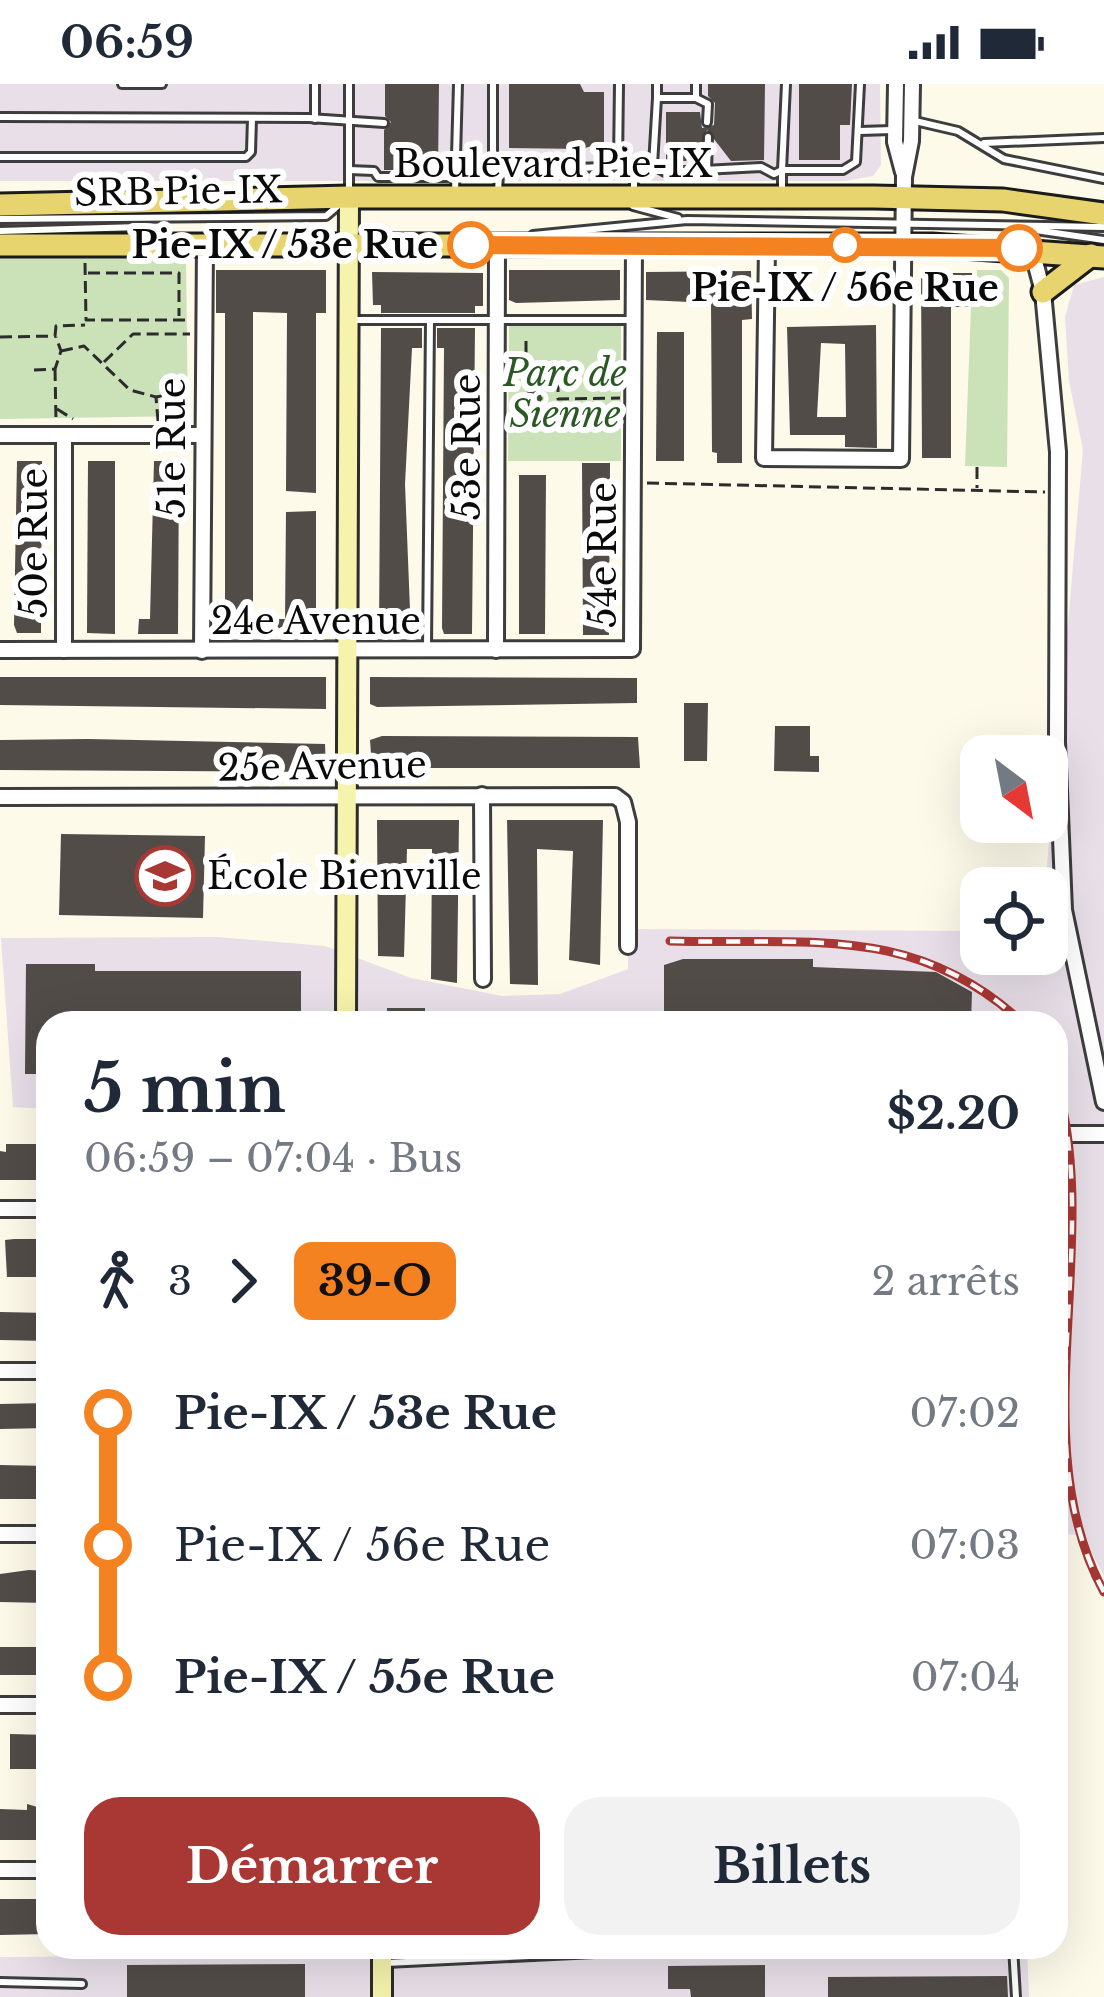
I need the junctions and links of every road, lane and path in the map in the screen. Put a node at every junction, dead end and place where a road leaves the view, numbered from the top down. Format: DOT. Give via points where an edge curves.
graph roads {
  1 [pos="122,84"];
  2 [pos="162,84"];
  3 [pos="315,84"];
  4 [pos="349,84"];
  5 [pos="458,84"];
  6 [pos="493,84"];
  7 [pos="619,84"];
  8 [pos="657,84"];
  9 [pos="696,84"];
  10 [pos="786,84"];
  11 [pos="860,84"];
  12 [pos="896,84"];
  13 [pos="912,84"];
  14 [pos="657,98"];
  15 [pos="696,98"];
  16 [pos="0,118"];
  17 [pos="252,118"];
  18 [pos="315,118"];
  19 [pos="912,121"];
  20 [pos="707,122"];
  21 [pos="349,123"];
  22 [pos="385,123"];
  23 [pos="896,130"];
  24 [pos="860,131"];
  25 [pos="708,137"];
  26 [pos="1104,138"];
  27 [pos="981,143"];
  28 [pos="0,157"];
  29 [pos="619,165"];
  30 [pos="634,165"];
  31 [pos="653,165"];
  32 [pos="349,170"];
  33 [pos="782,170"];
  34 [pos="499,171"];
  35 [pos="706,172"];
  36 [pos="1104,179"];
  37 [pos="456,187"];
  38 [pos="349,196"];
  39 [pos="498,197"];
  40 [pos="782,197"];
  41 [pos="599,198"];
  42 [pos="634,198"];
  43 [pos="904,198"];
  44 [pos="0,205"];
  45 [pos="1104,214"];
  46 [pos="0,219"];
  47 [pos="687,220"];
  48 [pos="968,221"];
  49 [pos="1104,227"];
  50 [pos="0,231"];
  51 [pos="348,244"];
  52 [pos="0,245"];
  53 [pos="198,245"];
  54 [pos="471,245"];
  55 [pos="497,245"];
  56 [pos="634,245"];
  57 [pos="766,245"];
  58 [pos="902,245"];
  59 [pos="1031,249"];
  60 [pos="1100,251"];
  61 [pos="85,255"];
  62 [pos="86,273"];
  63 [pos="1043,292"];
  64 [pos="86,320"];
  65 [pos="178,320"];
  66 [pos="349,320"];
  67 [pos="634,320"];
  68 [pos="430,321"];
  69 [pos="497,322"];
  70 [pos="203,327"];
  71 [pos="55,336"];
  72 [pos="526,336"];
  73 [pos="0,337"];
  74 [pos="61,352"];
  75 [pos="103,364"];
  76 [pos="55,369"];
  77 [pos="34,370"];
  78 [pos="497,373"];
  79 [pos="526,373"];
  80 [pos="202,388"];
  81 [pos="155,397"];
  82 [pos="634,398"];
  83 [pos="56,409"];
  84 [pos="0,435"];
  85 [pos="64,435"];
  86 [pos="159,435"];
  87 [pos="202,435"];
  88 [pos="977,466"];
  89 [pos="633,483"];
  90 [pos="977,490"];
  91 [pos="1058,492"];
  92 [pos="632,649"];
  93 [pos="0,650"];
  94 [pos="64,650"];
  95 [pos="348,650"];
  96 [pos="427,650"];
  97 [pos="496,650"];
  98 [pos="202,651"];
  99 [pos="482,795"];
  100 [pos="348,796"];
  101 [pos="0,797"];
  102 [pos="628,946"];
  103 [pos="483,979"];
  104 [pos="346,1011"];
  105 [pos="1104,1102"];
  106 [pos="1068,1134"];
  107 [pos="1104,1134"];
  108 [pos="0,1209"];
  109 [pos="36,1209"];
  110 [pos="0,1371"];
  111 [pos="36,1372"];
  112 [pos="0,1534"];
  113 [pos="36,1534"];
  114 [pos="0,1705"];
  115 [pos="36,1705"];
  116 [pos="0,1870"];
  117 [pos="36,1870"];
  118 [pos="382,1959"];
  119 [pos="1014,1959"];
  120 [pos="0,1982"];
  121 [pos="82,1984"];
  122 [pos="382,1997"];
  123 [pos="1016,1997"];
  1 -- 2 [label="lane"];
  3 -- 18 [label="lane"];
  4 -- 21 [label="lane"];
  5 -- 37 [label="lane"];
  6 -- 34 [label="lane"];
  7 -- 29 [label="lane"];
  8 -- 14 [label="lane"];
  9 -- 15 [label="lane"];
  10 -- 33 [label="lane"];
  11 -- 24 [label="lane"];
  12 -- 23 [label="street"];
  13 -- 19 [label="street"];
  14 -- 15 [label="lane"];
  14 -- 31 [label="lane"];
  15 -- 20 [label="lane" via="708,104"];
  16 -- 17 [label="lane"];
  17 -- 18 [label="lane"];
  17 -- 28 [label="lane" via="246,158"];
  18 -- 21 [label="lane"];
  19 -- 27 [label="lane"];
  19 -- 43 [label="street"];
  21 -- 22 [label="lane"];
  21 -- 32 [label="lane"];
  23 -- 24 [label="lane"];
  23 -- 43 [label="street"];
  24 -- 33 [label="lane" via="850,167"];
  25 -- 35 [label="lane"];
  26 -- 27 [label="lane"];
  27 -- 36 [label="lane" via="1004,159"];
  29 -- 30 [label="lane"];
  29 -- 34 [label="lane"];
  30 -- 31 [label="lane"];
  30 -- 42 [label="lane"];
  31 -- 35 [label="lane"];
  32 -- 37 [label="lane"];
  32 -- 38 [label="lane"];
  33 -- 35 [label="lane"];
  33 -- 40 [label="lane"];
  34 -- 39 [label="lane"];
  37 -- 38 [label="main road, Boulevard Pie-IX"];
  37 -- 39 [label="main road, Boulevard Pie-IX"];
  38 -- 44 [label="main road, Boulevard Pie-IX"];
  38 -- 46 [label="lane, SRB Pie-IX" via="326,216"];
  38 -- 51 [label="main road"];
  39 -- 41 [label="main road, Boulevard Pie-IX"];
  40 -- 42 [label="main road, Boulevard Pie-IX"];
  40 -- 43 [label="main road, Boulevard Pie-IX"];
  41 -- 42 [label="main road, Boulevard Pie-IX"];
  41 -- 47 [label="lane"];
  43 -- 45 [label="main road, Boulevard Pie-IX"];
  43 -- 47 [label="lane"];
  43 -- 48 [label="lane"];
  43 -- 58 [label="street"];
  47 -- 54 [label="lane"];
  48 -- 49 [label="lane"];
  48 -- 60 [label="lane"];
  50 -- 53 [label="lane, SRB Pie-IX" via="140,227"];
  51 -- 53 [label="main road"];
  51 -- 54 [label="main road"];
  51 -- 66 [label="main road"];
  52 -- 53 [label="main road"];
  53 -- 70 [label="street, 51e Rue"];
  54 -- 55 [label="main road"];
  55 -- 56 [label="main road"];
  55 -- 69 [label="street, 53e Rue"];
  56 -- 57 [label="main road"];
  56 -- 67 [label="street, 54e Rue"];
  57 -- 58 [label="main road"];
  57 -- 58 [label="street" via="764,458 901,459"];
  58 -- 59 [label="main road"];
  59 -- 60 [label="main road"];
  59 -- 63 [label="street"];
  60 -- 63 [label="main road"];
  61 -- 62 [label="path"];
  62 -- 64 [label="path"];
  62 -- 65 [label="path" via="179,273"];
  63 -- 91 [label="street"];
  64 -- 65 [label="path"];
  64 -- 71 [label="path" via="56,326"];
  65 -- 70 [label="path"];
  66 -- 68 [label="lane"];
  66 -- 95 [label="main road"];
  67 -- 69 [label="lane"];
  67 -- 82 [label="street, 54e Rue"];
  68 -- 69 [label="lane"];
  68 -- 96 [label="lane"];
  69 -- 78 [label="street, 53e Rue"];
  70 -- 75 [label="path" via="140,332"];
  70 -- 80 [label="street, 51e Rue"];
  71 -- 73 [label="path"];
  71 -- 74 [label="path"];
  72 -- 79 [label="path"];
  74 -- 75 [label="path" via="85,346"];
  74 -- 76 [label="path"];
  75 -- 81 [label="path" via="138,396"];
  76 -- 77 [label="path"];
  76 -- 83 [label="path"];
  78 -- 79 [label="path"];
  78 -- 97 [label="street, 53e Rue"];
  79 -- 82 [label="path" via="558,373 558,399"];
  80 -- 81 [label="path"];
  80 -- 87 [label="street, 51e Rue"];
  81 -- 86 [label="path"];
  82 -- 89 [label="street, 54e Rue"];
  83 -- 85 [label="path"];
  83 -- 85 [label="path" via="71,414"];
  84 -- 85 [label="street"];
  85 -- 86 [label="street"];
  85 -- 94 [label="street, 50e Rue"];
  86 -- 87 [label="street"];
  87 -- 98 [label="street, 51e Rue"];
  88 -- 90 [label="path"];
  89 -- 90 [label="path"];
  89 -- 92 [label="street, 54e Rue"];
  90 -- 91 [label="path"];
  91 -- 105 [label="street" via="1064,910"];
  92 -- 97 [label="street, 24e Avenue"];
  93 -- 94 [label="street, 24e Avenue"];
  94 -- 98 [label="street, 24e Avenue"];
  95 -- 96 [label="street, 24e Avenue"];
  95 -- 98 [label="street, 24e Avenue"];
  95 -- 100 [label="main road"];
  96 -- 97 [label="street, 24e Avenue"];
  99 -- 100 [label="street, 25e Avenue"];
  99 -- 102 [label="street, 25e Avenue" via="622,802"];
  99 -- 103 [label="street"];
  100 -- 101 [label="street, 25e Avenue"];
  100 -- 104 [label="main road"];
  106 -- 107 [label="street"];
  108 -- 109 [label="street"];
  110 -- 111 [label="street"];
  112 -- 113 [label="street"];
  114 -- 115 [label="street"];
  116 -- 117 [label="street"];
  118 -- 122 [label="main road"];
  119 -- 123 [label="lane"];
  120 -- 121 [label="lane"];
}
